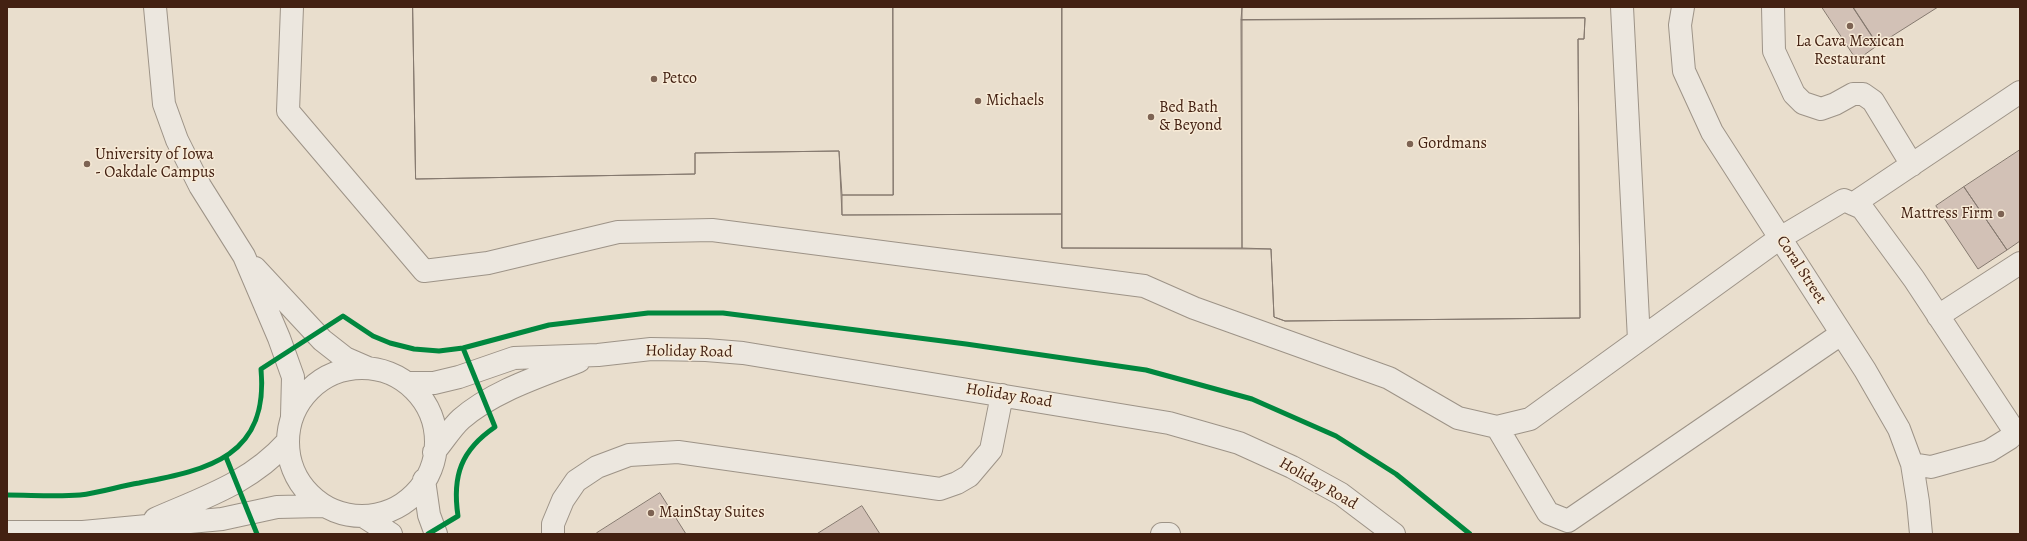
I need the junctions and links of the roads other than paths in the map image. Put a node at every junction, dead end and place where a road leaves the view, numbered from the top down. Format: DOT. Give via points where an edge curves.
graph roads {
  1 [pos="155,7"];
  2 [pos="292,7"];
  3 [pos="1622,7"];
  4 [pos="1683,7"];
  5 [pos="1773,7"];
  6 [pos="2020,92"];
  7 [pos="1912,165"];
  8 [pos="1853,204"];
  9 [pos="1780,238"];
  10 [pos="244,256"];
  11 [pos="2020,263"];
  12 [pos="1938,316"];
  13 [pos="1841,334"];
  14 [pos="1640,340"];
  15 [pos="598,355"];
  16 [pos="369,368"];
  17 [pos="407,383"];
  18 [pos="1002,395"];
  19 [pos="292,416"];
  20 [pos="1497,427"];
  21 [pos="287,442"];
  22 [pos="434,452"];
  23 [pos="1912,464"];
  24 [pos="424,480"];
  25 [pos="322,506"];
  26 [pos="363,516"];
  27 [pos="137,527"];
  28 [pos="7,532"];
  29 [pos="391,534"];
  30 [pos="436,534"];
  31 [pos="553,534"];
  32 [pos="1162,534"];
  33 [pos="1169,534"];
  34 [pos="1394,534"];
  35 [pos="1921,534"];
  1 -- 10 [label="street" via="164,104 171,126 200,186"];
  2 -- 20 [label="street" via="288,111 424,271 488,263 618,232 712,230 1144,286 1194,308 1389,378 1458,418"];
  3 -- 14 [label="street"];
  4 -- 9 [label="street, Coral Street" via="1680,25 1684,71 1712,132"];
  5 -- 7 [label="street" via="1774,51 1794,94 1803,103 1822,109 1853,94 1863,94 1873,101"];
  6 -- 7 [label="street"];
  7 -- 8 [label="street"];
  8 -- 9 [label="street" via="1844,200 1833,205"];
  8 -- 12 [label="street" via="1862,208"];
  9 -- 13 [label="street, Coral Street"];
  9 -- 14 [label="street"];
  10 -- 16 [label="street" via="322,340 345,358"];
  10 -- 19 [label="street" via="293,377"];
  11 -- 12 [label="street"];
  12 -- 23 [label="street" via="2013,429 2010,438 1989,451 1931,467"];
  13 -- 20 [label="street" via="1568,521 1548,513"];
  13 -- 23 [label="street, Coral Street" via="1899,429"];
  14 -- 20 [label="street" via="1530,419"];
  15 -- 17 [label="street, Holiday Road" via="514,358 473,373 434,383"];
  15 -- 18 [label="street, Holiday Road" via="651,349 742,353"];
  15 -- 22 [label="street, Holiday Road" via="500,394 461,419"];
  16 -- 17 [label="street, Holiday Road" via="384,371"];
  16 -- 19 [label="street, Holiday Road" via="343,370 318,382 300,401"];
  17 -- 22 [label="street, Holiday Road" via="420,396 433,419 437,439"];
  18 -- 31 [label="street" via="991,450 969,476 940,489 678,452 629,455 597,467 576,481 563,500 553,524"];
  18 -- 34 [label="street, Holiday Road" via="1169,423 1239,443 1292,467 1341,494"];
  19 -- 21 [label="street, Holiday Road"];
  21 -- 25 [label="street, Holiday Road" via="293,470 306,492"];
  21 -- 27 [label="street, Holiday Road" via="272,459 237,483"];
  22 -- 24 [label="street, Holiday Road" via="433,464"];
  23 -- 35 [label="street, Coral Street"];
  24 -- 26 [label="street, Holiday Road" via="415,494 394,510"];
  24 -- 30 [label="street" via="429,515"];
  25 -- 26 [label="street, Holiday Road" via="346,515"];
  25 -- 27 [label="street, Holiday Road" via="277,507 222,519"];
  26 -- 29 [label="street"];
  27 -- 28 [label="street, Holiday Road" via="83,532"];
  32 -- 33 [label="street"];
}
